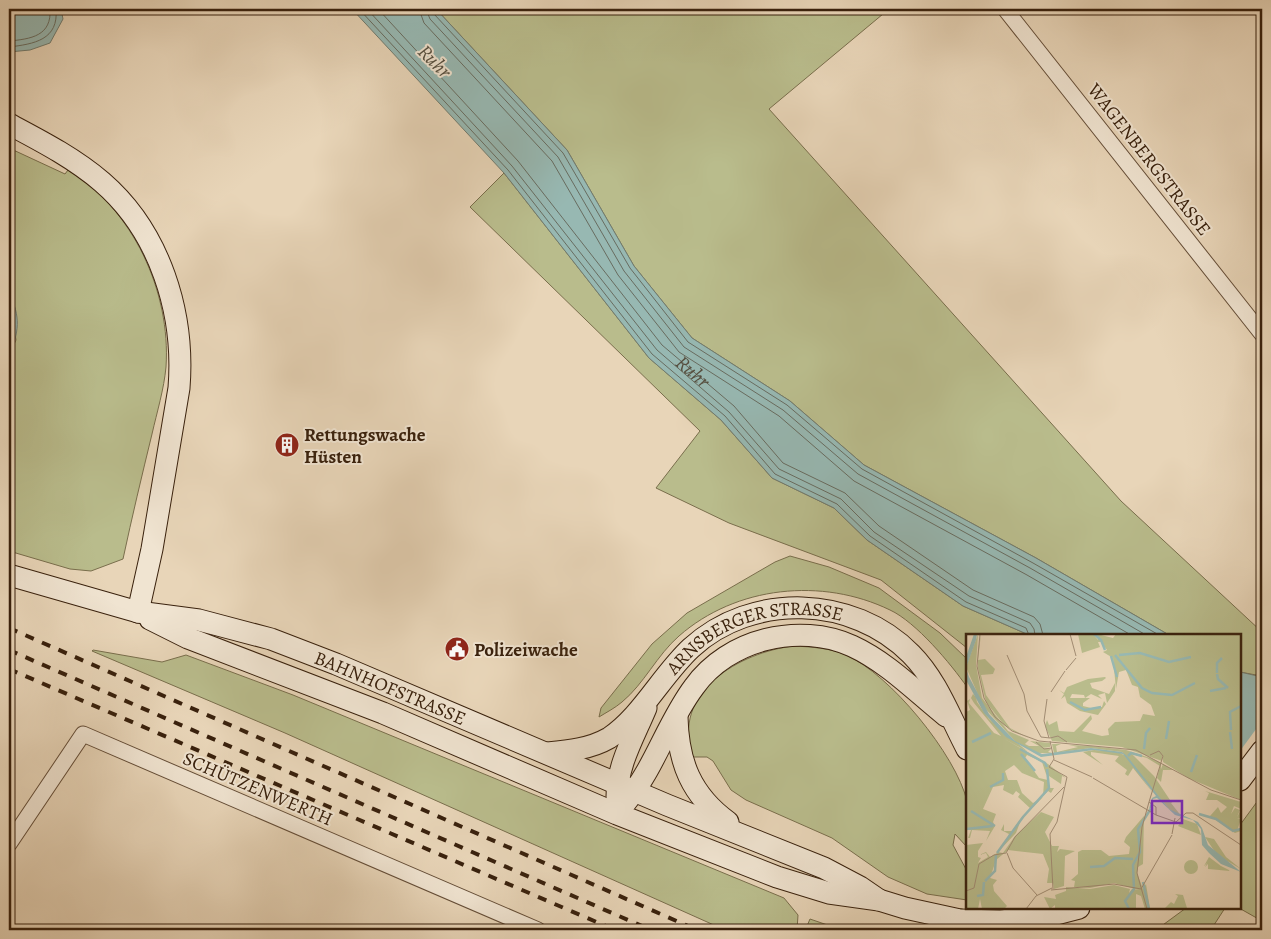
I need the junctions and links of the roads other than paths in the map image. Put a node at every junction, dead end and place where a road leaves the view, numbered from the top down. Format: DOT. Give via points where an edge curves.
graph roads {
  1 [pos="1005,9"];
  2 [pos="9,124"];
  3 [pos="1262,334"];
  4 [pos="9,575"];
  5 [pos="138,612"];
  6 [pos="655,690"];
  7 [pos="677,715"];
  8 [pos="952,721"];
  9 [pos="966,747"];
  10 [pos="1262,751"];
  11 [pos="544,753"];
  12 [pos="1241,779"];
  13 [pos="626,788"];
  14 [pos="616,814"];
  15 [pos="744,834"];
  16 [pos="9,844"];
  17 [pos="880,900"];
  18 [pos="1009,909"];
  19 [pos="1075,909"];
  20 [pos="538,930"];
  21 [pos="1010,930"];
  1 -- 3 [label="street, WAGENBERGSTRASSE"];
  2 -- 5 [label="street" via="60,151 102,182 132,213 157,256 177,316 179,388"];
  4 -- 5 [label="street, BAHNHOFSTRASSE"];
  5 -- 11 [label="street, BAHNHOFSTRASSE" via="199,620 271,639"];
  5 -- 14 [label="street, BAHNHOFSTRASSE" via="188,638 384,713"];
  6 -- 8 [label="street, ARNSBERGER STRASSE" via="691,648 726,625 762,612 812,607 857,619 897,642 926,672"];
  6 -- 11 [label="street, ARNSBERGER STRASSE" via="609,738 579,749"];
  6 -- 13 [label="street" via="622,764"];
  7 -- 8 [label="street, ARNSBERGER STRASSE" via="694,686 730,654 759,641 792,635 825,638 864,652"];
  7 -- 13 [label="street, ARNSBERGER STRASSE" via="648,771"];
  7 -- 15 [label="street, ARNSBERGER STRASSE" via="679,750 689,781 714,812"];
  8 -- 9 [label="street, ARNSBERGER STRASSE"];
  10 -- 12 [label="street"];
  11 -- 13 [label="street, BAHNHOFSTRASSE"];
  13 -- 14 [label="street"];
  13 -- 15 [label="street, ARNSBERGER STRASSE"];
  14 -- 17 [label="street, ARNSBERGER STRASSE" via="811,889"];
  15 -- 17 [label="street, ARNSBERGER STRASSE" via="845,878"];
  16 -- 20 [label="street, SCHÜTZENWERTH" via="83,734"];
  17 -- 19 [label="street, ARNSBERGER STRASSE, bridge" via="960,920 1001,921"];
  18 -- 21 [label="street"];
}
